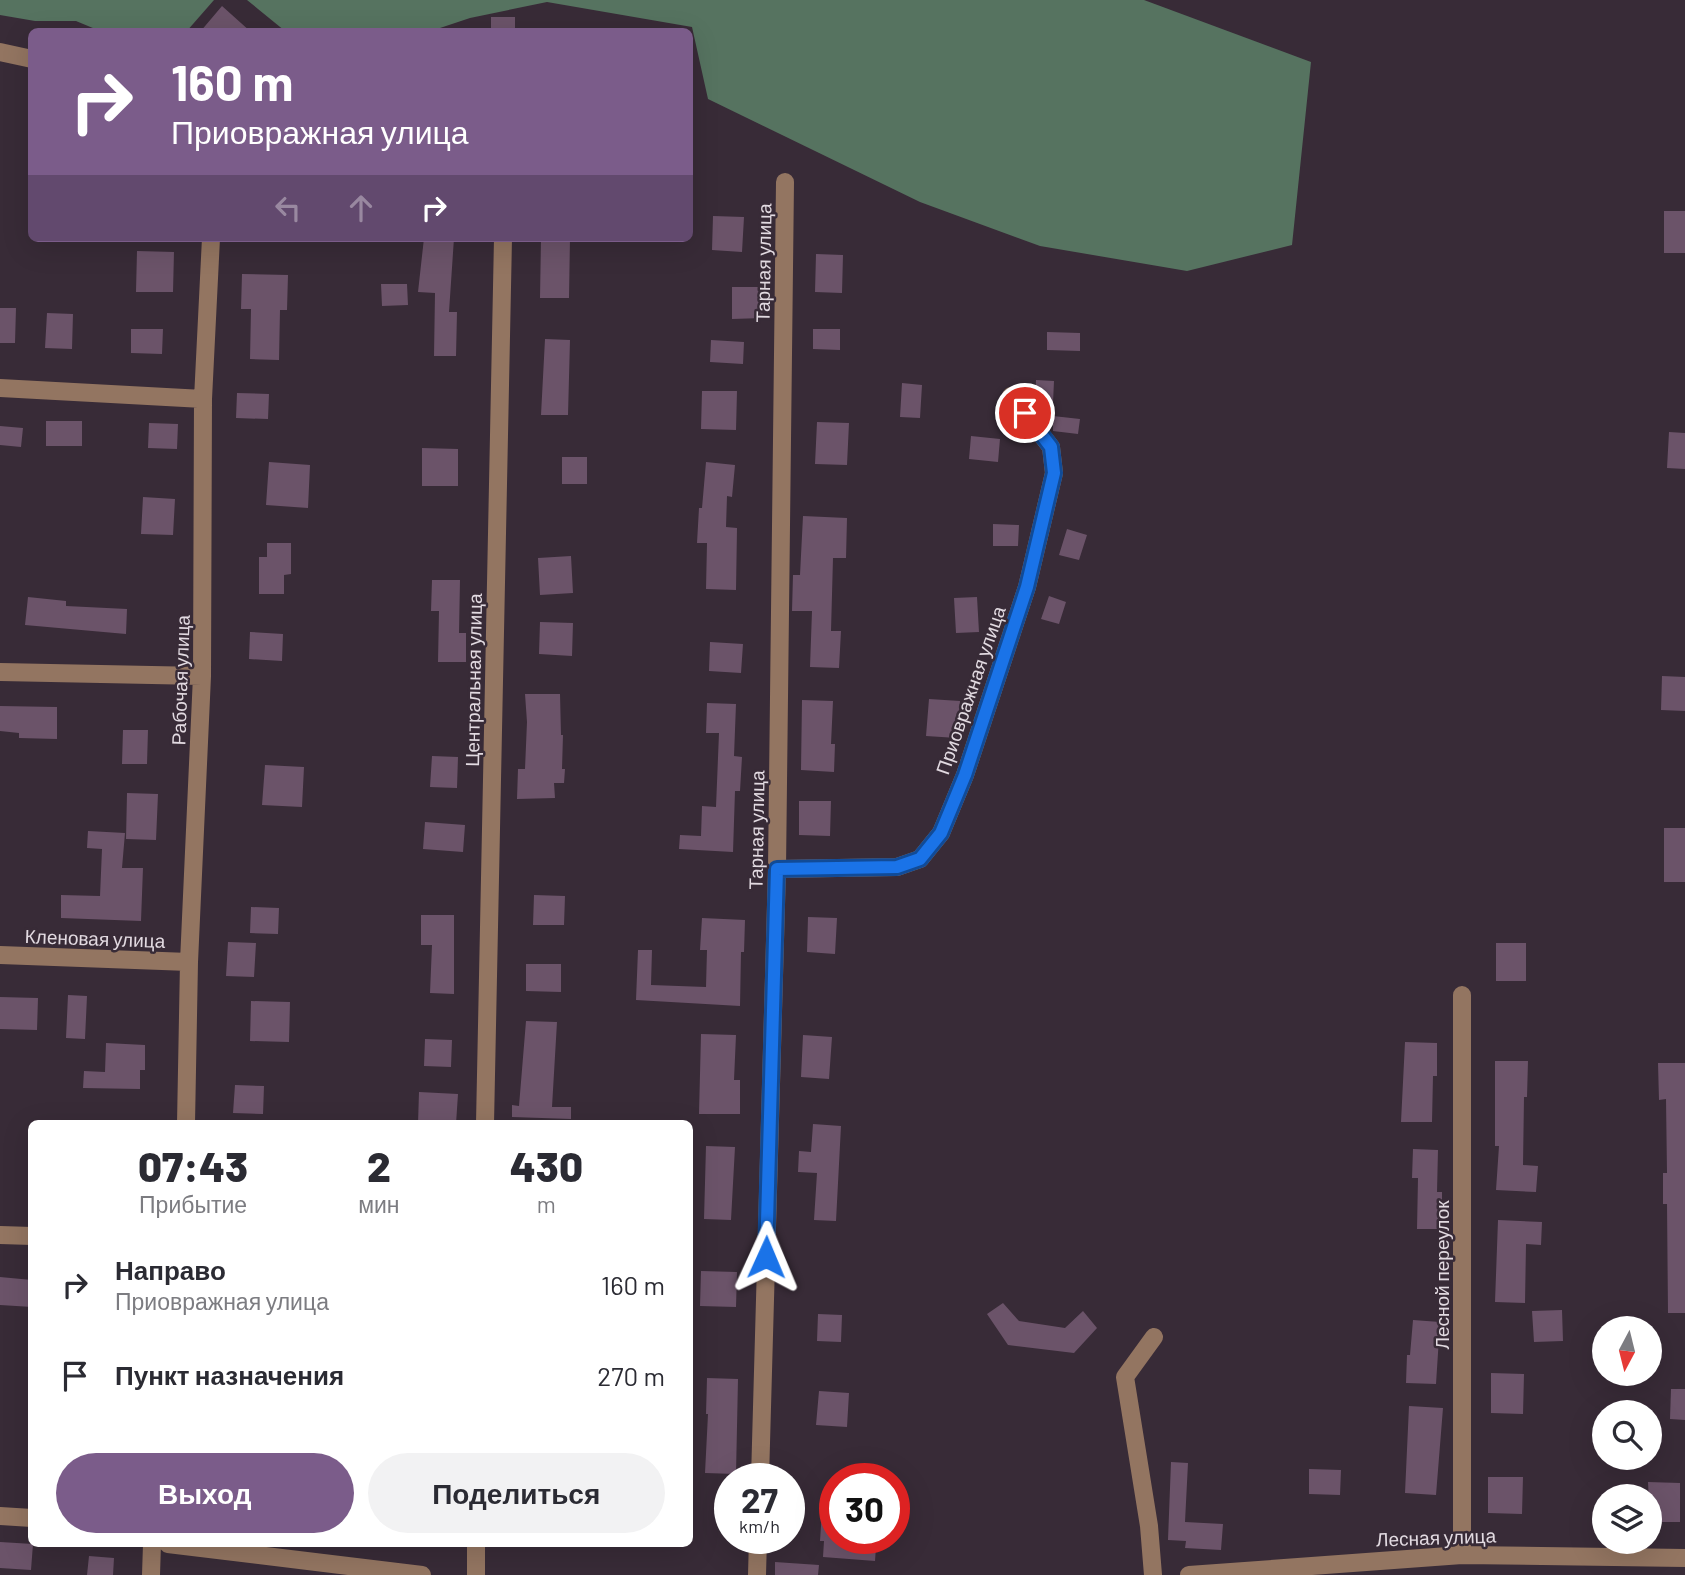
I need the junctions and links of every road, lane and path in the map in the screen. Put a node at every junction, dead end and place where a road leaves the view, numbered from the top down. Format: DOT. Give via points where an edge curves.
graph roads {
  1 [pos="0,52"];
  2 [pos="28,58"];
  3 [pos="785,182"];
  4 [pos="211,242"];
  5 [pos="503,242"];
  6 [pos="0,388"];
  7 [pos="1011,396"];
  8 [pos="203,399"];
  9 [pos="0,673"];
  10 [pos="202,676"];
  11 [pos="777,869"];
  12 [pos="0,955"];
  13 [pos="188,962"];
  14 [pos="1462,995"];
  15 [pos="186,1120"];
  16 [pos="485,1120"];
  17 [pos="0,1235"];
  18 [pos="28,1236"];
  19 [pos="1154,1337"];
  20 [pos="760,1463"];
  21 [pos="0,1516"];
  22 [pos="28,1518"];
  23 [pos="152,1547"];
  24 [pos="191,1547"];
  25 [pos="476,1547"];
  26 [pos="758,1554"];
  27 [pos="1462,1555"];
  28 [pos="1685,1558"];
  29 [pos="151,1575"];
  30 [pos="422,1575"];
  31 [pos="476,1575"];
  32 [pos="757,1575"];
  33 [pos="1153,1575"];
  34 [pos="1189,1575"];
  1 -- 2 [label="street"];
  3 -- 11 [label="street, Тарная улица"];
  4 -- 8 [label="street, Рабочая улица"];
  5 -- 16 [label="street, Центральная улица"];
  6 -- 8 [label="street"];
  7 -- 11 [label="street, Приовражная улица" via="1051,447 1054,473 1027,587 965,775 941,833 920,859 897,867"];
  8 -- 10 [label="street, Рабочая улица"];
  9 -- 10 [label="street"];
  10 -- 13 [label="street, Рабочая улица"];
  11 -- 20 [label="street, Тарная улица"];
  12 -- 13 [label="street, Кленовая улица"];
  13 -- 15 [label="street, Рабочая улица"];
  14 -- 27 [label="street, Лесной переулок"];
  17 -- 18 [label="street"];
  19 -- 33 [label="street" via="1125,1377"];
  21 -- 22 [label="street"];
  23 -- 29 [label="street"];
  24 -- 30 [label="street"];
  25 -- 31 [label="street"];
  26 -- 32 [label="street"];
  27 -- 28 [label="street, Лесная улица"];
  27 -- 34 [label="street, Лесная улица"];
}
